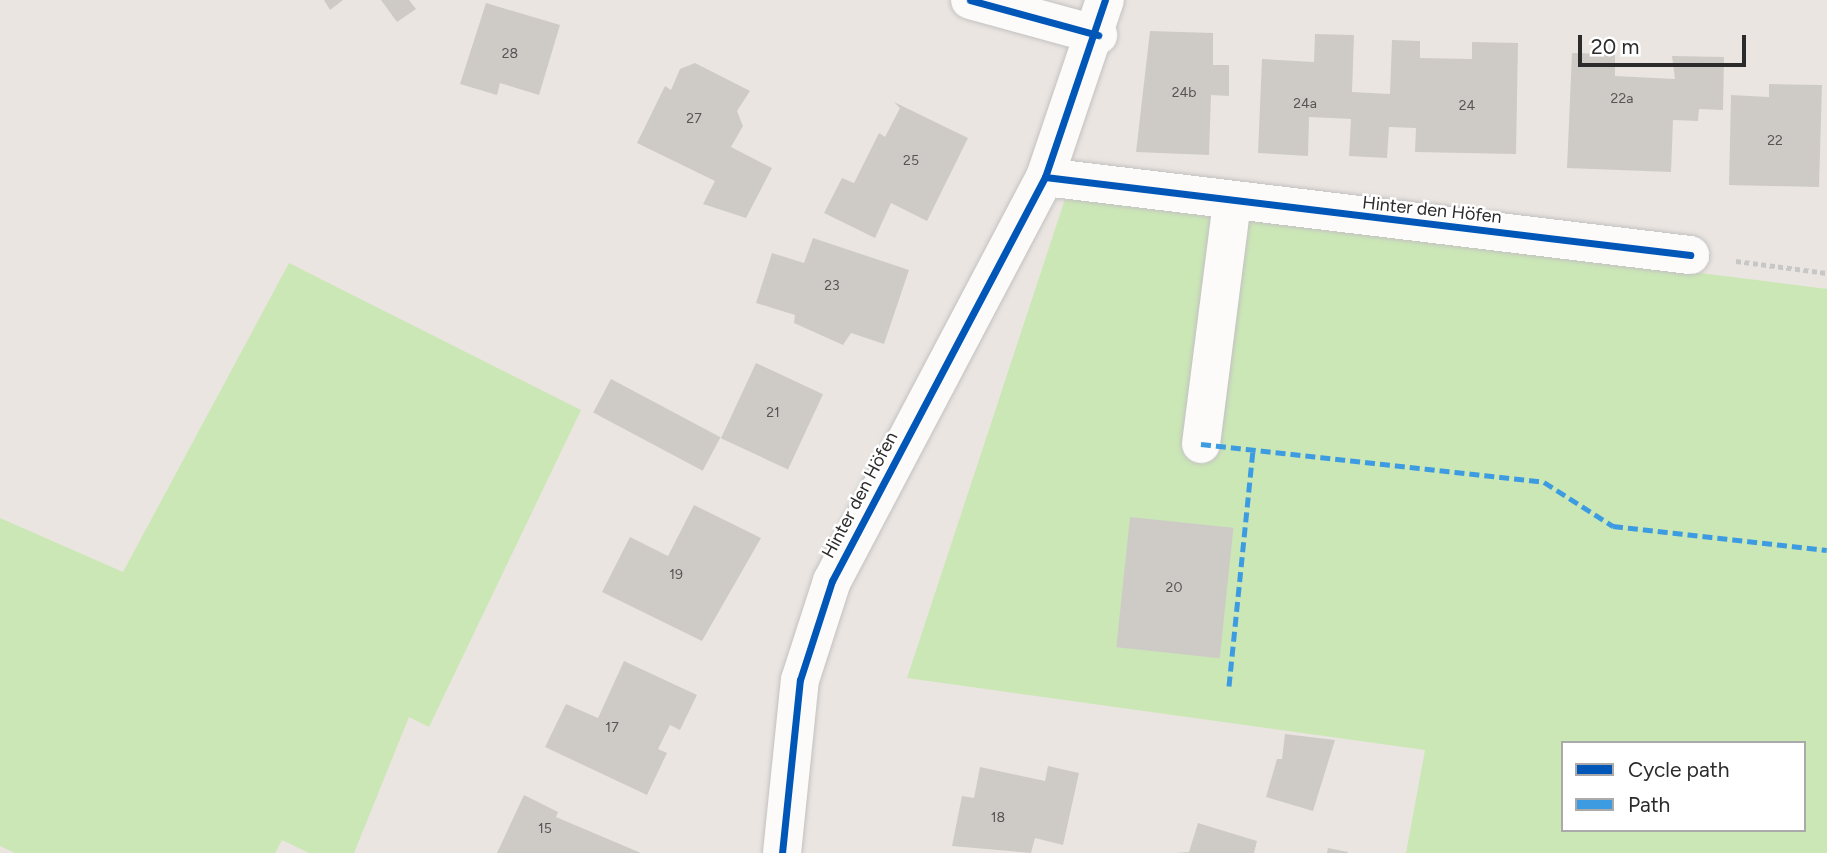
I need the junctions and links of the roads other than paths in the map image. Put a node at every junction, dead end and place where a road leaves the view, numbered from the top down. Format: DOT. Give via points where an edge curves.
graph roads {
  1 [pos="970,0"];
  2 [pos="1102,18"];
  3 [pos="1045,177"];
  4 [pos="1232,203"];
  5 [pos="1690,255"];
  6 [pos="1201,444"];
  7 [pos="782,853"];
  1 -- 2 [label="street, Hinter den Höfen"];
  2 -- 3 [label="street, Hinter den Höfen"];
  3 -- 4 [label="street, Hinter den Höfen"];
  3 -- 7 [label="street, Hinter den Höfen" via="832,581 800,680"];
  4 -- 5 [label="street, Hinter den Höfen"];
  4 -- 6 [label="street"];
}
